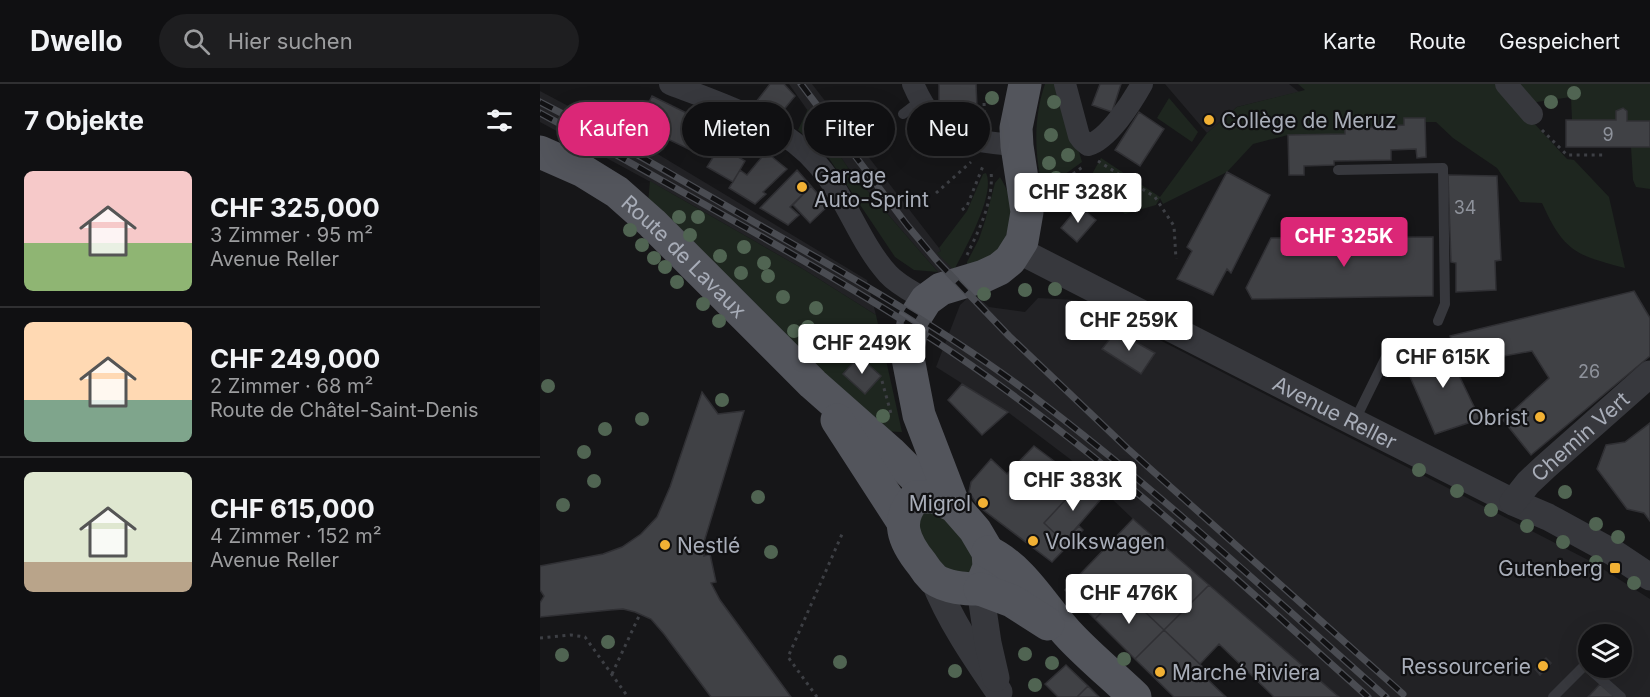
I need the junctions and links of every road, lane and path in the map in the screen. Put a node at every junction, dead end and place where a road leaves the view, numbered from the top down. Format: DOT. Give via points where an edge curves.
graph roads {
  1 [pos="670,84"];
  2 [pos="1025,84"];
  3 [pos="1065,84"];
  4 [pos="1142,84"];
  5 [pos="1506,84"];
  6 [pos="912,100"];
  7 [pos="1532,114"];
  8 [pos="1017,146"];
  9 [pos="540,152"];
  10 [pos="1605,154"];
  11 [pos="971,162"];
  12 [pos="983,166"];
  13 [pos="1338,170"];
  14 [pos="991,171"];
  15 [pos="936,193"];
  16 [pos="1046,194"];
  17 [pos="962,210"];
  18 [pos="1018,250"];
  19 [pos="967,256"];
  20 [pos="1176,259"];
  21 [pos="926,300"];
  22 [pos="1438,321"];
  23 [pos="1392,345"];
  24 [pos="1650,374"];
  25 [pos="813,384"];
  26 [pos="919,415"];
  27 [pos="1354,422"];
  28 [pos="926,501"];
  29 [pos="1513,502"];
  30 [pos="843,532"];
  31 [pos="988,552"];
  32 [pos="1650,577"];
  33 [pos="933,578"];
  34 [pos="980,589"];
  35 [pos="640,614"];
  36 [pos="1070,636"];
  37 [pos="540,638"];
  38 [pos="612,674"];
  39 [pos="1000,695"];
  40 [pos="628,697"];
  41 [pos="817,697"];
  42 [pos="1135,697"];
  43 [pos="1554,697"];
  44 [pos="1621,697"];
  1 -- 21 [label="street" via="776,130 807,152 829,179 883,268 899,284"];
  2 -- 8 [label="main road" via="1018,110"];
  3 -- 4 [label="street" via="1079,136 1088,145 1103,138"];
  5 -- 7 [label="street"];
  6 -- 8 [label="street" via="959,137"];
  7 -- 10 [label="path" via="1533,121 1567,155"];
  8 -- 18 [label="main road" via="1027,212"];
  9 -- 25 [label="main road, Route de Lavaux" via="617,192"];
  11 -- 15 [label="path"];
  12 -- 17 [label="path"];
  13 -- 22 [label="lane" via="1443,168 1445,304"];
  14 -- 19 [label="path" via="986,208"];
  16 -- 20 [label="path" via="1091,158 1155,197 1174,226"];
  18 -- 21 [label="main road" via="999,269 941,289"];
  18 -- 27 [label="street, Avenue Reller"];
  21 -- 26 [label="main road" via="914,319 907,353"];
  23 -- 27 [label="lane"];
  24 -- 29 [label="street, Chemin Vert" via="1545,467"];
  25 -- 28 [label="main road"];
  25 -- 28 [label="main road" via="890,452"];
  26 -- 28 [label="main road"];
  26 -- 28 [label="main road"];
  27 -- 29 [label="street, Avenue Reller"];
  28 -- 31 [label="main road" via="975,530"];
  28 -- 33 [label="main road" via="909,544"];
  29 -- 32 [label="street, Avenue Reller" via="1599,544"];
  30 -- 41 [label="path" via="788,657"];
  31 -- 34 [label="main road" via="988,567"];
  31 -- 36 [label="main road" via="1000,558 1040,597"];
  33 -- 34 [label="main road" via="958,588"];
  33 -- 39 [label="street" via="968,647"];
  34 -- 36 [label="main road" via="1011,601"];
  34 -- 39 [label="street"];
  35 -- 38 [label="path"];
  36 -- 42 [label="main road"];
  37 -- 38 [label="path" via="585,637"];
  38 -- 40 [label="path"];
  43 -- 44 [label="lane" via="1585,665"];
}
